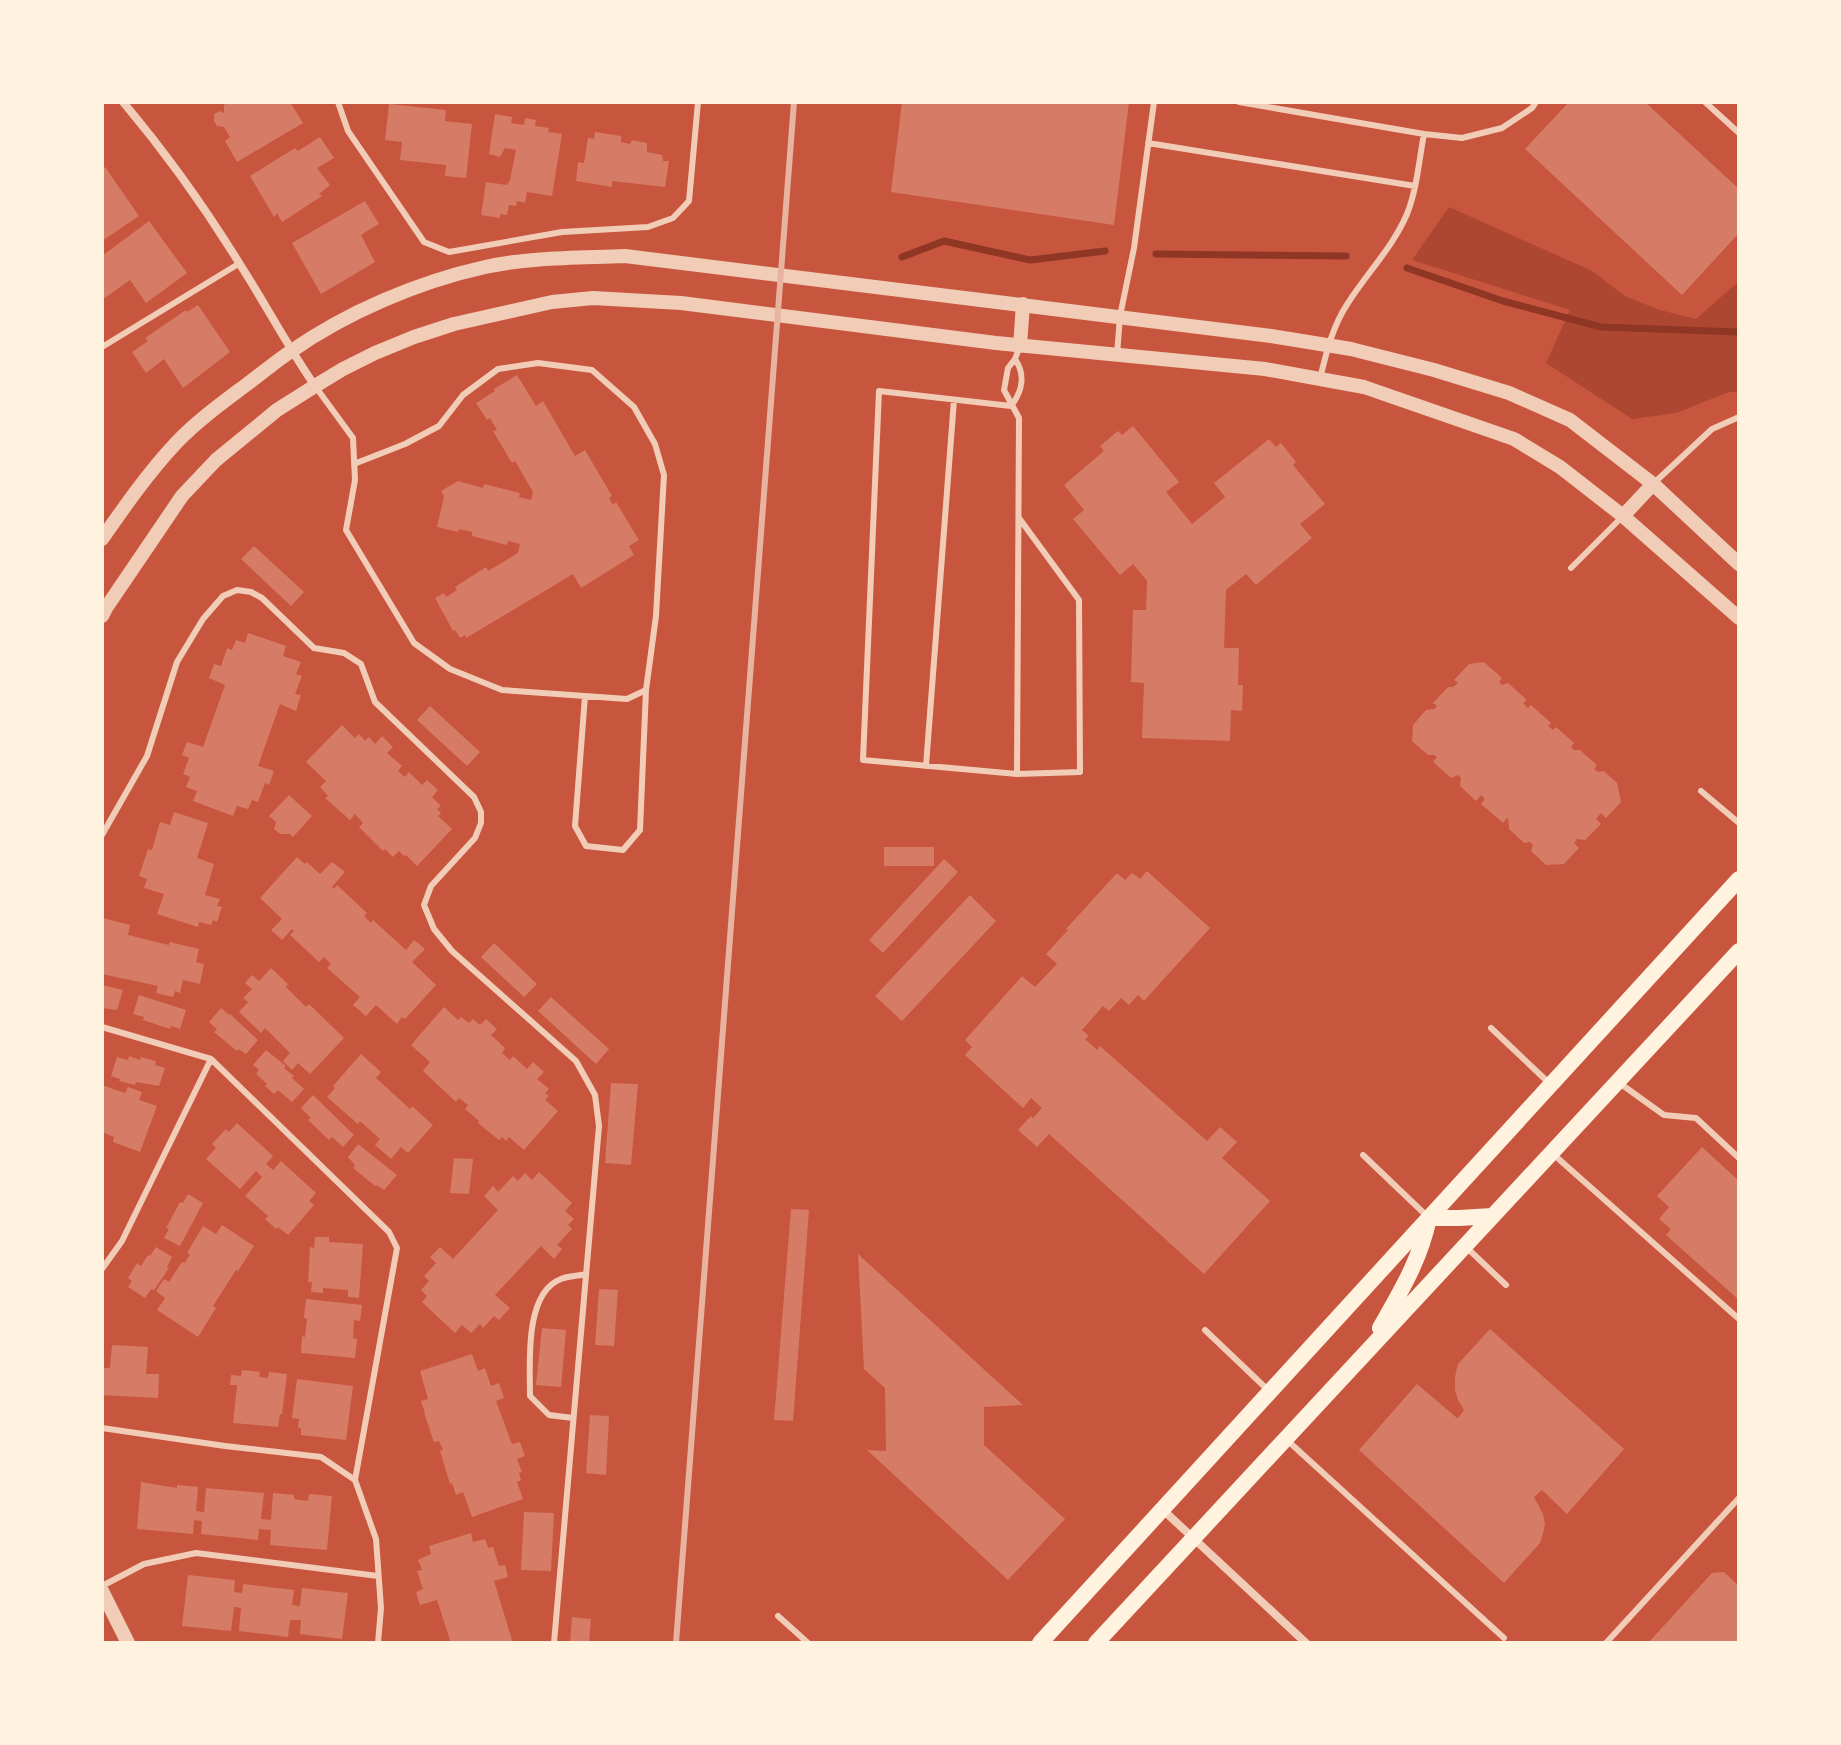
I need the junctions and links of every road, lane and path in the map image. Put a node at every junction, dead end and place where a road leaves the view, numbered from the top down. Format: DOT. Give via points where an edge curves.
graph roads {
  1 [pos="123,102"];
  2 [pos="338,102"];
  3 [pos="698,102"];
  4 [pos="1154,102"];
  5 [pos="1239,102"];
  6 [pos="1536,102"];
  7 [pos="1705,102"];
  8 [pos="1739,133"];
  9 [pos="1424,134"];
  10 [pos="1148,143"];
  11 [pos="1415,186"];
  12 [pos="240,263"];
  13 [pos="1023,304"];
  14 [pos="1120,316"];
  15 [pos="1328,345"];
  16 [pos="102,347"];
  17 [pos="291,351"];
  18 [pos="1018,352"];
  19 [pos="1117,355"];
  20 [pos="1320,379"];
  21 [pos="315,386"];
  22 [pos="954,400"];
  23 [pos="1011,406"];
  24 [pos="1739,417"];
  25 [pos="354,464"];
  26 [pos="1653,484"];
  27 [pos="1623,516"];
  28 [pos="1019,518"];
  29 [pos="102,539"];
  30 [pos="1739,564"];
  31 [pos="1571,568"];
  32 [pos="102,616"];
  33 [pos="1739,618"];
  34 [pos="646,690"];
  35 [pos="585,696"];
  36 [pos="926,766"];
  37 [pos="1017,774"];
  38 [pos="1701,791"];
  39 [pos="1739,823"];
  40 [pos="102,835"];
  41 [pos="1739,879"];
  42 [pos="1739,951"];
  43 [pos="102,1027"];
  44 [pos="1491,1028"];
  45 [pos="211,1059"];
  46 [pos="1618,1082"];
  47 [pos="1551,1085"];
  48 [pos="1551,1153"];
  49 [pos="1363,1155"];
  50 [pos="1739,1158"];
  51 [pos="1493,1216"];
  52 [pos="1429,1218"];
  53 [pos="1465,1246"];
  54 [pos="102,1269"];
  55 [pos="586,1274"];
  56 [pos="1506,1285"];
  57 [pos="1739,1319"];
  58 [pos="1205,1330"];
  59 [pos="1365,1354"];
  60 [pos="1270,1391"];
  61 [pos="573,1418"];
  62 [pos="102,1428"];
  63 [pos="1286,1439"];
  64 [pos="355,1480"];
  65 [pos="1739,1498"];
  66 [pos="1162,1509"];
  67 [pos="1194,1539"];
  68 [pos="378,1576"];
  69 [pos="102,1589"];
  70 [pos="778,1616"];
  71 [pos="1504,1638"];
  72 [pos="128,1643"];
  73 [pos="378,1643"];
  74 [pos="554,1643"];
  75 [pos="808,1643"];
  76 [pos="1040,1643"];
  77 [pos="1096,1643"];
  78 [pos="1306,1643"];
  79 [pos="1606,1643"];
  1 -- 12 [label="street"];
  2 -- 3 [label="lane" via="348,131 424,242 449,252 562,232 648,227 673,218 689,201"];
  4 -- 10 [label="lane"];
  5 -- 9 [label="lane"];
  6 -- 9 [label="lane" via="1502,128 1462,138"];
  7 -- 8 [label="lane"];
  9 -- 11 [label="lane"];
  10 -- 11 [label="lane"];
  10 -- 14 [label="lane"];
  11 -- 15 [label="lane" via="1407,215 1346,305"];
  12 -- 16 [label="lane"];
  12 -- 17 [label="street"];
  13 -- 14 [label="street"];
  13 -- 17 [label="street" via="625,256 524,261 485,267 374,304"];
  13 -- 18 [label="street"];
  14 -- 15 [label="street"];
  14 -- 19 [label="lane"];
  15 -- 20 [label="lane"];
  15 -- 26 [label="street" via="1509,393 1570,420"];
  17 -- 21 [label="street"];
  17 -- 29 [label="street" via="178,441"];
  18 -- 19 [label="street"];
  18 -- 21 [label="street" via="681,303 593,298 454,324 375,353"];
  18 -- 23 [label="lane" via="1019,395"];
  18 -- 23 [label="lane" via="1004,390"];
  19 -- 20 [label="street"];
  20 -- 27 [label="street" via="1364,387 1514,439"];
  21 -- 25 [label="lane" via="353,438"];
  21 -- 32 [label="street" via="216,460 182,496"];
  22 -- 23 [label="lane"];
  22 -- 36 [label="lane"];
  22 -- 36 [label="lane" via="879,391 863,760"];
  23 -- 28 [label="lane" via="1019,418"];
  24 -- 26 [label="lane" via="1712,429"];
  25 -- 34 [label="lane" via="439,426 463,395 498,369 538,363 592,370 634,407 655,444 664,475"];
  25 -- 35 [label="lane" via="346,530 414,643 450,669 502,690"];
  26 -- 27 [label="street"];
  26 -- 30 [label="street"];
  27 -- 31 [label="lane"];
  27 -- 33 [label="street"];
  28 -- 37 [label="lane"];
  28 -- 37 [label="lane" via="1079,600 1080,772"];
  34 -- 35 [label="lane" via="627,699"];
  34 -- 35 [label="lane" via="640,830 623,850 586,846 575,826"];
  36 -- 37 [label="lane"];
  38 -- 39 [label="lane"];
  40 -- 55 [label="lane" via="147,756 177,662 223,596 251,592 314,648 344,653 361,664 375,702 460,782 481,812 475,838 431,886 424,905 434,929 576,1061 595,1095 599,1126"];
  41 -- 47 [label="main road"];
  42 -- 46 [label="main road"];
  43 -- 45 [label="lane"];
  44 -- 47 [label="lane"];
  45 -- 54 [label="lane" via="122,1241"];
  45 -- 64 [label="lane" via="389,1232 397,1248"];
  46 -- 48 [label="main road"];
  46 -- 50 [label="lane" via="1664,1115 1696,1118"];
  47 -- 52 [label="main road"];
  48 -- 51 [label="main road"];
  48 -- 57 [label="lane"];
  49 -- 52 [label="lane"];
  51 -- 52 [label="main road"];
  51 -- 53 [label="main road"];
  52 -- 59 [label="main road" via="1413,1271"];
  52 -- 60 [label="main road"];
  53 -- 56 [label="lane"];
  53 -- 59 [label="main road"];
  55 -- 61 [label="lane"];
  55 -- 61 [label="lane" via="559,1279 541,1296 531,1324 530,1396 549,1415"];
  58 -- 60 [label="lane"];
  59 -- 63 [label="main road"];
  60 -- 66 [label="main road"];
  61 -- 74 [label="lane"];
  62 -- 64 [label="lane" via="321,1457"];
  63 -- 67 [label="main road"];
  63 -- 71 [label="lane"];
  64 -- 68 [label="lane" via="376,1539"];
  65 -- 79 [label="lane"];
  66 -- 67 [label="street"];
  66 -- 76 [label="main road"];
  67 -- 77 [label="main road"];
  67 -- 78 [label="street"];
  68 -- 69 [label="lane" via="196,1553 144,1564"];
  68 -- 73 [label="lane"];
  69 -- 72 [label="street"];
  70 -- 75 [label="lane"];
}
